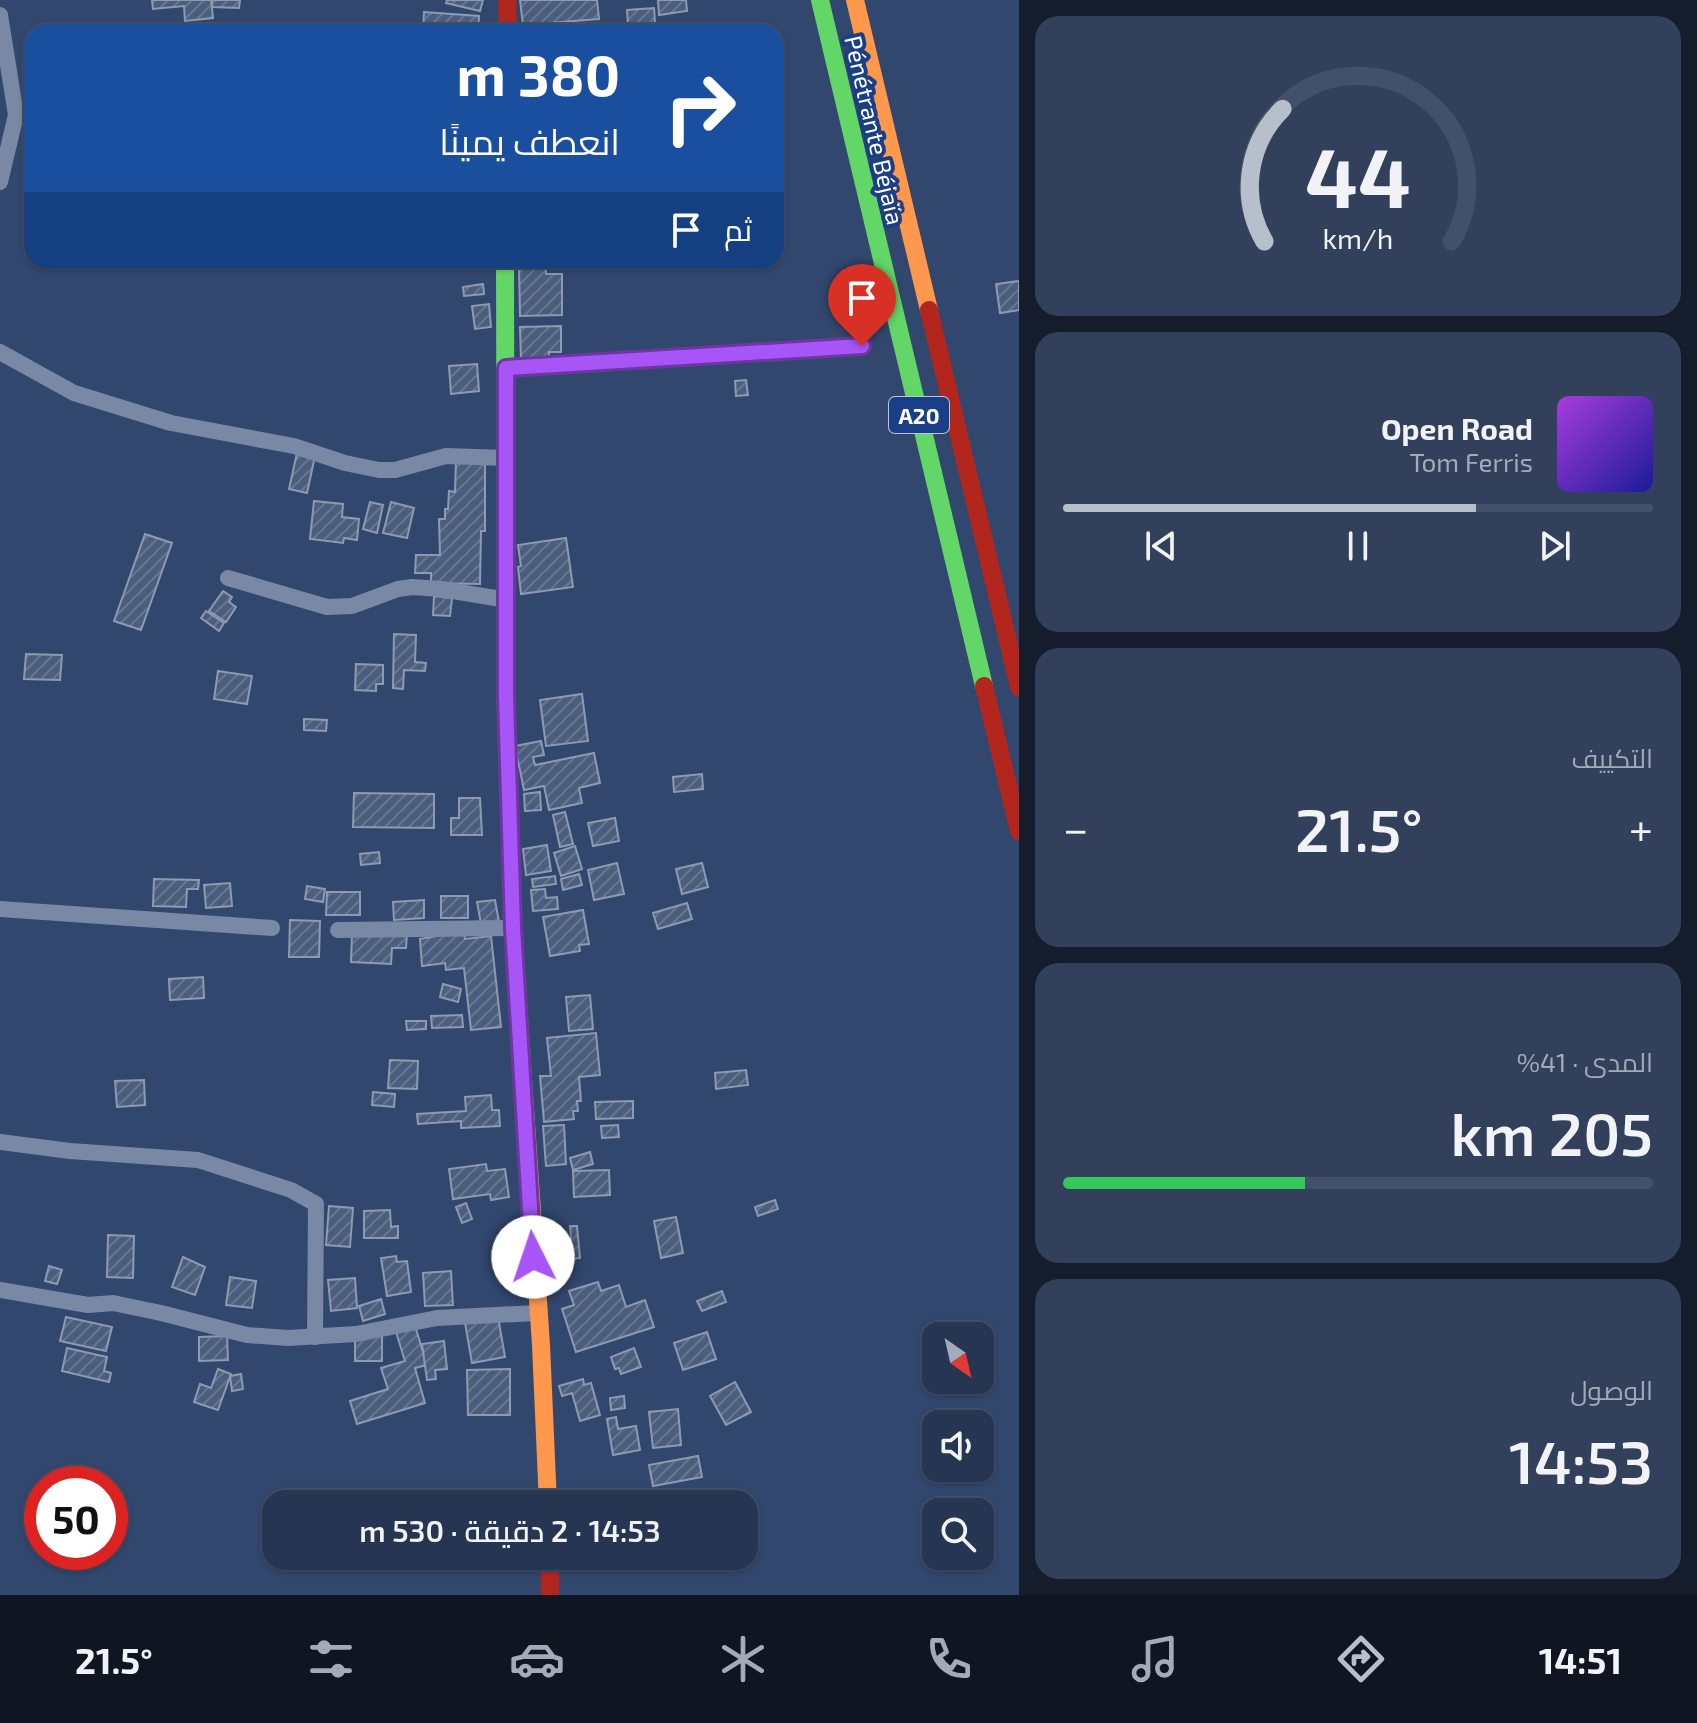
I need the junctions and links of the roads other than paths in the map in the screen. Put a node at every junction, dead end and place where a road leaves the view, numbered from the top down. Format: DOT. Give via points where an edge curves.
graph roads {
  1 [pos="507,0"];
  2 [pos="820,0"];
  3 [pos="855,0"];
  4 [pos="0,15"];
  5 [pos="508,24"];
  6 [pos="0,182"];
  7 [pos="505,268"];
  8 [pos="862,346"];
  9 [pos="0,352"];
  10 [pos="506,368"];
  11 [pos="507,458"];
  12 [pos="228,578"];
  13 [pos="507,600"];
  14 [pos="1019,687"];
  15 [pos="1019,831"];
  16 [pos="0,909"];
  17 [pos="272,928"];
  18 [pos="513,928"];
  19 [pos="338,930"];
  20 [pos="0,1142"];
  21 [pos="0,1290"];
  22 [pos="537,1313"];
  23 [pos="315,1337"];
  24 [pos="547,1490"];
  25 [pos="550,1570"];
  26 [pos="550,1595"];
  1 -- 5 [label="main road"];
  2 -- 15 [label="main road, Pénétrante Béjaïa / A20"];
  3 -- 14 [label="main road, Pénétrante Béjaïa / A20"];
  4 -- 6 [label="street" via="16,115"];
  7 -- 10 [label="main road"];
  8 -- 10 [label="street"];
  9 -- 11 [label="street" via="74,393 171,423 294,446 345,463 395,470 446,456"];
  10 -- 11 [label="main road"];
  11 -- 13 [label="main road"];
  12 -- 13 [label="street" via="327,607 352,606 412,587"];
  13 -- 18 [label="main road"];
  16 -- 17 [label="street"];
  18 -- 19 [label="street"];
  18 -- 22 [label="main road"];
  20 -- 23 [label="street" via="198,1160 291,1190 316,1204"];
  21 -- 23 [label="street" via="88,1305 113,1303 247,1335"];
  22 -- 23 [label="street" via="437,1318"];
  22 -- 24 [label="main road"];
  25 -- 26 [label="main road"];
}
